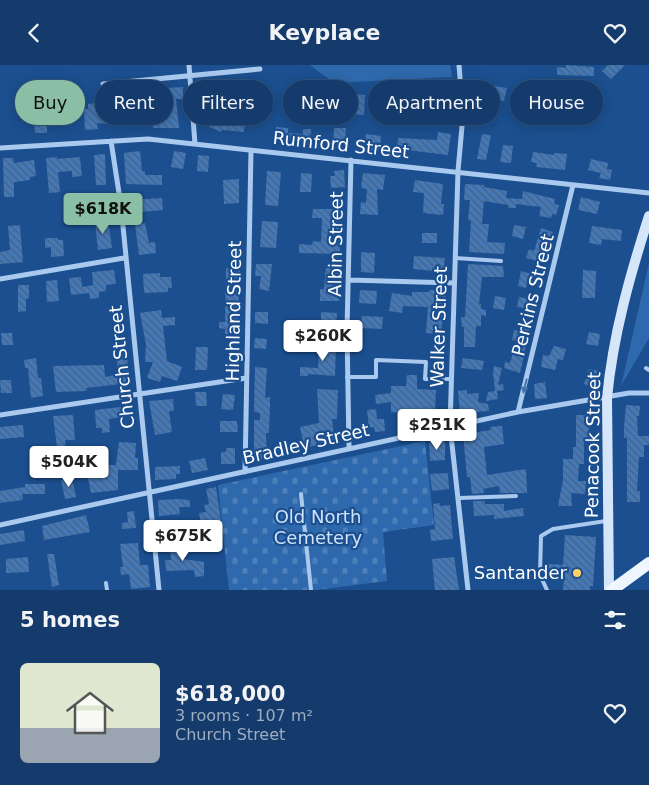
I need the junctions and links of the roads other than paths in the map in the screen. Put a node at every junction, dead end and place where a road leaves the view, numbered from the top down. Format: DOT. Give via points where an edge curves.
graph roads {
  1 [pos="188,65"];
  2 [pos="460,65"];
  3 [pos="260,69"];
  4 [pos="189,77"];
  5 [pos="152,80"];
  6 [pos="111,141"];
  7 [pos="195,144"];
  8 [pos="0,148"];
  9 [pos="251,150"];
  10 [pos="351,160"];
  11 [pos="458,171"];
  12 [pos="573,185"];
  13 [pos="649,193"];
  14 [pos="649,216"];
  15 [pos="124,258"];
  16 [pos="455,258"];
  17 [pos="501,261"];
  18 [pos="0,279"];
  19 [pos="349,280"];
  20 [pos="454,283"];
  21 [pos="347,377"];
  22 [pos="246,379"];
  23 [pos="451,379"];
  24 [pos="139,393"];
  25 [pos="649,393"];
  26 [pos="607,397"];
  27 [pos="518,412"];
  28 [pos="0,415"];
  29 [pos="450,426"];
  30 [pos="349,448"];
  31 [pos="245,472"];
  32 [pos="148,492"];
  33 [pos="301,494"];
  34 [pos="516,496"];
  35 [pos="459,498"];
  36 [pos="608,521"];
  37 [pos="0,525"];
  38 [pos="649,563"];
  39 [pos="106,583"];
  40 [pos="106,590"];
  41 [pos="159,590"];
  42 [pos="311,590"];
  43 [pos="468,590"];
  44 [pos="547,590"];
  45 [pos="610,590"];
  1 -- 4 [label="street"];
  2 -- 11 [label="street, Walker Street" via="463,115"];
  3 -- 4 [label="street"];
  4 -- 5 [label="street"];
  4 -- 7 [label="street"];
  6 -- 7 [label="street, Rumford Street" via="148,139"];
  6 -- 8 [label="street, Rumford Street"];
  6 -- 15 [label="street, Church Street" via="121,206"];
  7 -- 9 [label="street, Rumford Street"];
  9 -- 10 [label="street, Rumford Street"];
  9 -- 22 [label="street, Highland Street"];
  10 -- 11 [label="street, Rumford Street"];
  10 -- 19 [label="street, Albin Street"];
  11 -- 12 [label="street, Rumford Street"];
  11 -- 16 [label="street, Walker Street"];
  12 -- 13 [label="street, Rumford Street"];
  12 -- 27 [label="street, Perkins Street, one-way"];
  14 -- 26 [label="street, Penacook Street" via="624,300"];
  15 -- 18 [label="street"];
  15 -- 24 [label="street, Church Street"];
  16 -- 17 [label="lane"];
  16 -- 20 [label="street, Walker Street"];
  19 -- 20 [label="street"];
  19 -- 21 [label="street, Albin Street"];
  20 -- 23 [label="street, Walker Street"];
  21 -- 23 [label="lane" via="376,377 376,360 426,362 425,379"];
  21 -- 30 [label="street, Albin Street"];
  22 -- 24 [label="street"];
  22 -- 31 [label="street, Highland Street"];
  23 -- 29 [label="street, Walker Street"];
  24 -- 28 [label="street"];
  24 -- 32 [label="street, Church Street"];
  25 -- 26 [label="street, Bradley Street"];
  26 -- 27 [label="street, Bradley Street"];
  26 -- 36 [label="street, Penacook Street"];
  27 -- 29 [label="street, Bradley Street"];
  29 -- 30 [label="street, Bradley Street"];
  29 -- 35 [label="street, Walker Street"];
  30 -- 31 [label="street, Bradley Street"];
  31 -- 32 [label="street, Bradley Street"];
  32 -- 37 [label="street, Bradley Street"];
  32 -- 41 [label="street, Church Street"];
  33 -- 42 [label="lane"];
  34 -- 35 [label="lane"];
  35 -- 43 [label="street, Walker Street"];
  36 -- 44 [label="lane" via="553,529 541,536 540,575"];
  36 -- 45 [label="street, Penacook Street"];
  38 -- 45 [label="main road"];
  39 -- 40 [label="lane"];
}
